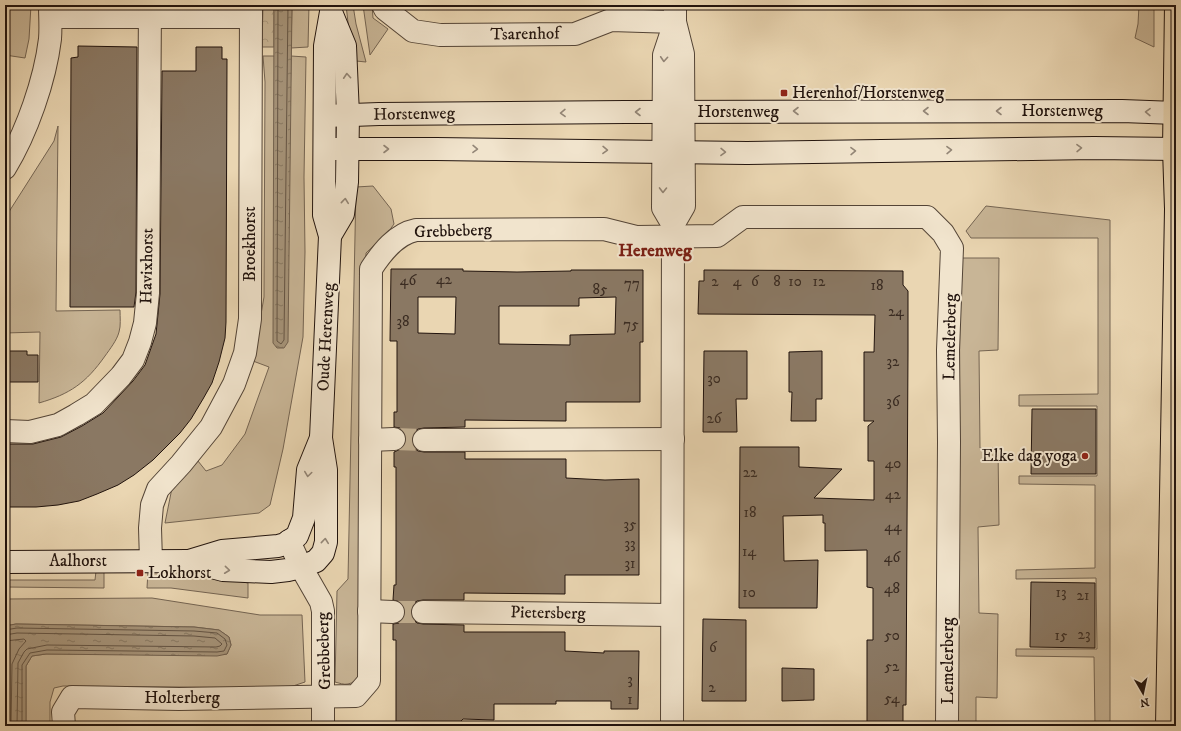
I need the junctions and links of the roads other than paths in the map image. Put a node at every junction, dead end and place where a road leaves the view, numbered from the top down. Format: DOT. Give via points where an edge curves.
graph roads {
  1 [pos="384,5"];
  2 [pos="1176,5"];
  3 [pos="331,8"];
  4 [pos="50,11"];
  5 [pos="150,11"];
  6 [pos="251,11"];
  7 [pos="675,14"];
  8 [pos="673,112"];
  9 [pos="1175,113"];
  10 [pos="348,115"];
  11 [pos="325,116"];
  12 [pos="1175,149"];
  13 [pos="325,150"];
  14 [pos="347,150"];
  15 [pos="673,151"];
  16 [pos="5,168"];
  17 [pos="673,231"];
  18 [pos="330,236"];
  19 [pos="5,431"];
  20 [pos="321,438"];
  21 [pos="394,439"];
  22 [pos="673,439"];
  23 [pos="370,440"];
  24 [pos="424,440"];
  25 [pos="289,541"];
  26 [pos="150,561"];
  27 [pos="188,561"];
  28 [pos="5,562"];
  29 [pos="301,567"];
  30 [pos="369,611"];
  31 [pos="393,612"];
  32 [pos="424,612"];
  33 [pos="672,615"];
  34 [pos="323,697"];
  35 [pos="64,726"];
  36 [pos="323,726"];
  37 [pos="672,726"];
  38 [pos="947,726"];
  39 [pos="1167,726"];
  1 -- 7 [label="street, Tsarenhof" via="385,9 413,31 440,35 575,34 611,20"];
  2 -- 9 [label="main road"];
  10 -- 3 [label="street, one-way" via="345,46"];
  3 -- 11 [label="street" via="324,46"];
  4 -- 5 [label="street"];
  4 -- 16 [label="street" via="50,38 44,72 30,115"];
  5 -- 6 [label="street"];
  5 -- 19 [label="street, Havixhorst" via="148,292 140,342 133,360 94,404 58,425 30,432"];
  6 -- 26 [label="street, Broekhorst" via="250,319 245,353 234,384 211,427 158,489 152,505"];
  7 -- 8 [label="street" via="683,54"];
  9 -- 8 [label="street, Horstenweg, one-way"];
  8 -- 10 [label="street, Horstenweg, one-way"];
  8 -- 15 [label="street"];
  9 -- 12 [label="main road"];
  10 -- 11 [label="street, Horstenweg"];
  10 -- 14 [label="street, Oude Herenweg"];
  11 -- 13 [label="street, Oude Herenweg"];
  15 -- 12 [label="street, Horstenweg, one-way"];
  12 -- 39 [label="main road"];
  13 -- 14 [label="street, Horstenweg"];
  13 -- 18 [label="street, Oude Herenweg" via="324,215"];
  14 -- 15 [label="street, Horstenweg, one-way"];
  18 -- 14 [label="street, Oude Herenweg, one-way" via="343,214"];
  15 -- 17 [label="street" via="663,208"];
  17 -- 22 [label="street"];
  17 -- 23 [label="street, Grebbeberg" via="636,236 604,229 407,232 382,252 372,269"];
  17 -- 38 [label="street, Lemelerberg" via="717,236 743,216 927,216 952,248 948,350"];
  18 -- 20 [label="street, Oude Herenweg"];
  20 -- 25 [label="street, Oude Herenweg, one-way" via="308,470 304,518 297,536"];
  29 -- 20 [label="street, Oude Herenweg, one-way" via="316,561 323,553 326,542 326,470"];
  21 -- 23 [label="street"];
  22 -- 24 [label="street"];
  22 -- 33 [label="street"];
  23 -- 30 [label="street, Grebbeberg"];
  25 -- 27 [label="street, Aalhorst" via="270,548 222,551"];
  25 -- 29 [label="street, Grebbeberg"];
  26 -- 27 [label="street, Aalhorst"];
  26 -- 28 [label="street, Aalhorst"];
  27 -- 29 [label="street, Aalhorst, one-way" via="223,570 271,572"];
  29 -- 34 [label="street, Grebbeberg" via="321,602 323,611"];
  30 -- 31 [label="street"];
  30 -- 34 [label="street, Grebbeberg" via="369,681 356,696"];
  32 -- 33 [label="street, Pietersberg"];
  33 -- 37 [label="street"];
  34 -- 35 [label="street, Holterberg" via="72,697 63,712"];
  34 -- 36 [label="street"];
}
